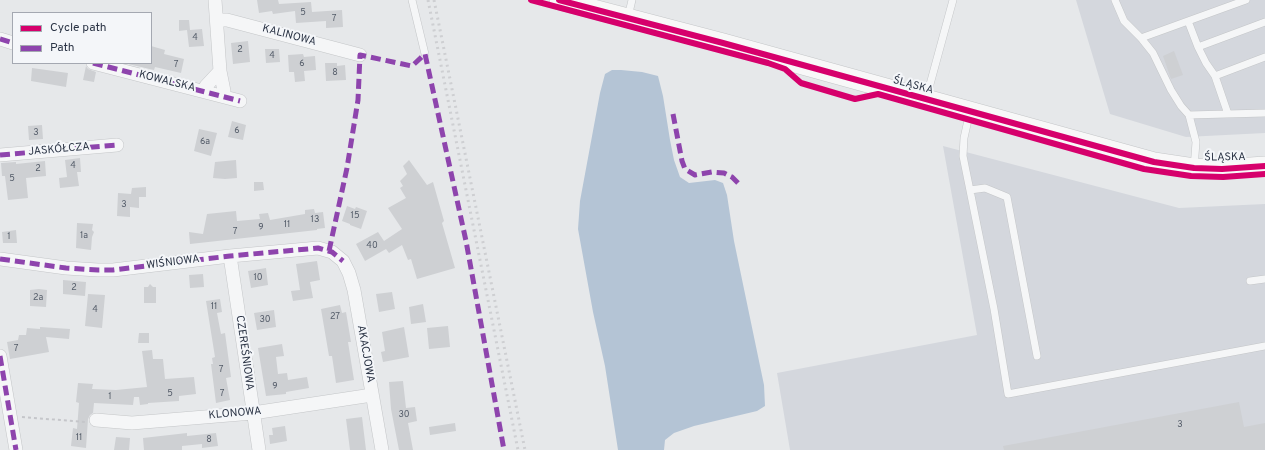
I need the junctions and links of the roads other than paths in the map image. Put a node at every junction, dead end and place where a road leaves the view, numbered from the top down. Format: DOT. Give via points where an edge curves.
graph roads {
  1 [pos="215,0"];
  2 [pos="412,0"];
  3 [pos="559,0"];
  4 [pos="953,0"];
  5 [pos="1115,0"];
  6 [pos="1246,0"];
  7 [pos="630,9"];
  8 [pos="217,20"];
  9 [pos="1188,21"];
  10 [pos="1265,22"];
  11 [pos="1141,38"];
  12 [pos="0,39"];
  13 [pos="12,42"];
  14 [pos="1198,47"];
  15 [pos="425,54"];
  16 [pos="360,55"];
  17 [pos="1265,57"];
  18 [pos="97,64"];
  19 [pos="220,71"];
  20 [pos="1215,76"];
  21 [pos="205,92"];
  22 [pos="223,96"];
  23 [pos="240,100"];
  24 [pos="926,100"];
  25 [pos="970,111"];
  26 [pos="1265,112"];
  27 [pos="1228,114"];
  28 [pos="1189,115"];
  29 [pos="117,145"];
  30 [pos="0,155"];
  31 [pos="1265,166"];
  32 [pos="1194,168"];
  33 [pos="970,190"];
  34 [pos="230,256"];
  35 [pos="0,259"];
  36 [pos="343,261"];
  37 [pos="1265,279"];
  38 [pos="1250,281"];
  39 [pos="1265,346"];
  40 [pos="0,356"];
  41 [pos="1037,356"];
  42 [pos="372,395"];
  43 [pos="253,413"];
  44 [pos="96,420"];
  45 [pos="16,450"];
  46 [pos="258,450"];
  47 [pos="382,450"];
  1 -- 8 [label="street"];
  2 -- 15 [label="lane"];
  3 -- 7 [label="street, ŚLĄSKA"];
  4 -- 24 [label="lane, ŚLĄSKA"];
  5 -- 11 [label="lane" via="1124,21"];
  6 -- 9 [label="lane"];
  7 -- 24 [label="street, ŚLĄSKA"];
  8 -- 16 [label="street, KALINOWA" via="227,20"];
  8 -- 19 [label="street"];
  9 -- 11 [label="lane"];
  9 -- 14 [label="lane"];
  10 -- 14 [label="lane"];
  11 -- 28 [label="lane" via="1153,53 1171,90"];
  12 -- 13 [label="street"];
  14 -- 20 [label="lane"];
  17 -- 20 [label="lane"];
  18 -- 21 [label="street, KOWALSKA"];
  19 -- 21 [label="street" via="206,86"];
  19 -- 22 [label="street"];
  20 -- 27 [label="lane"];
  21 -- 22 [label="street, KOWALSKA"];
  22 -- 23 [label="street, KOWALSKA"];
  24 -- 25 [label="street, ŚLĄSKA"];
  25 -- 32 [label="street, ŚLĄSKA" via="1154,162"];
  25 -- 33 [label="lane" via="963,156"];
  26 -- 27 [label="lane"];
  27 -- 28 [label="lane"];
  28 -- 32 [label="lane" via="1196,142"];
  29 -- 30 [label="street, JASKÓŁCZA"];
  31 -- 32 [label="street, ŚLĄSKA"];
  33 -- 39 [label="lane" via="1008,394"];
  33 -- 41 [label="lane" via="985,188 1007,197"];
  34 -- 35 [label="street, WIŚNIOWA" via="113,270 66,268"];
  34 -- 36 [label="street, WIŚNIOWA" via="318,248 332,252"];
  34 -- 43 [label="street, CZEREŚNIOWA"];
  36 -- 42 [label="street, AKACJOWA" via="350,273 354,290"];
  37 -- 38 [label="lane"];
  40 -- 45 [label="street"];
  42 -- 43 [label="street, KLONOWA"];
  42 -- 47 [label="street, AKACJOWA"];
  43 -- 44 [label="street, KLONOWA" via="132,423"];
  43 -- 46 [label="street, CZEREŚNIOWA"];
}
